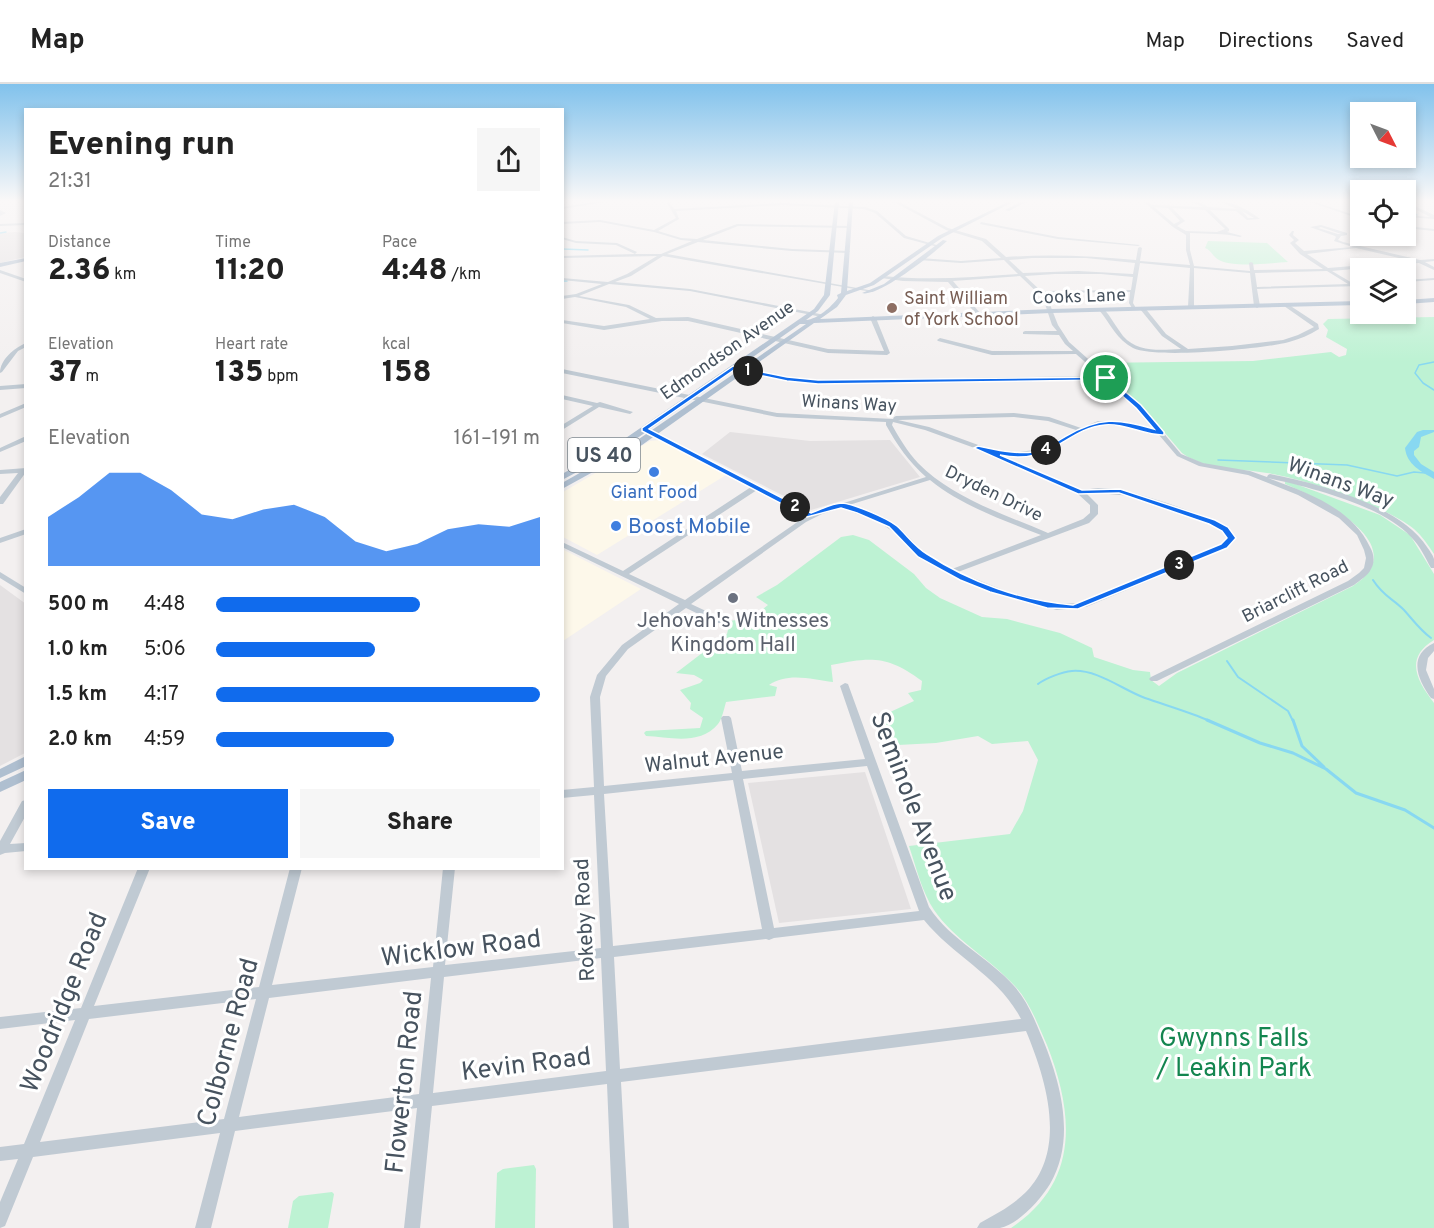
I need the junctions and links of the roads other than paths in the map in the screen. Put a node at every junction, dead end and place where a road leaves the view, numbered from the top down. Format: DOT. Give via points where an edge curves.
graph roads {
  1 [pos="623,255"];
  2 [pos="663,255"];
  3 [pos="665,255"];
  4 [pos="831,255"];
  5 [pos="848,255"];
  6 [pos="912,255"];
  7 [pos="926,255"];
  8 [pos="1003,255"];
  9 [pos="1138,255"];
  10 [pos="1190,255"];
  11 [pos="1305,255"];
  12 [pos="1394,255"];
  13 [pos="564,257"];
  14 [pos="1006,258"];
  15 [pos="24,259"];
  16 [pos="920,260"];
  17 [pos="1138,260"];
  18 [pos="1434,260"];
  19 [pos="1419,261"];
  20 [pos="1251,263"];
  21 [pos="0,265"];
  22 [pos="1191,266"];
  23 [pos="1434,268"];
  24 [pos="1326,270"];
  25 [pos="0,271"];
  26 [pos="1252,271"];
  27 [pos="24,274"];
  28 [pos="1023,275"];
  29 [pos="15,276"];
  30 [pos="883,276"];
  31 [pos="1136,276"];
  32 [pos="894,278"];
  33 [pos="564,279"];
  34 [pos="1434,279"];
  35 [pos="24,280"];
  36 [pos="949,280"];
  37 [pos="1416,280"];
  38 [pos="607,283"];
  39 [pos="1350,283"];
  40 [pos="828,284"];
  41 [pos="1350,285"];
  42 [pos="1255,288"];
  43 [pos="860,289"];
  44 [pos="845,290"];
  45 [pos="872,291"];
  46 [pos="1133,291"];
  47 [pos="1041,292"];
  48 [pos="585,296"];
  49 [pos="564,298"];
  50 [pos="1434,300"];
  51 [pos="1416,301"];
  52 [pos="1350,303"];
  53 [pos="1287,305"];
  54 [pos="834,306"];
  55 [pos="1257,306"];
  56 [pos="1191,308"];
  57 [pos="1135,309"];
  58 [pos="1143,309"];
  59 [pos="1102,310"];
  60 [pos="1051,311"];
  61 [pos="816,314"];
  62 [pos="978,314"];
  63 [pos="873,318"];
  64 [pos="655,320"];
  65 [pos="564,321"];
  66 [pos="799,322"];
  67 [pos="1025,333"];
  68 [pos="1059,333"];
  69 [pos="775,339"];
  70 [pos="940,340"];
  71 [pos="784,341"];
  72 [pos="24,346"];
  73 [pos="1186,350"];
  74 [pos="1075,353"];
  75 [pos="733,368"];
  76 [pos="743,370"];
  77 [pos="0,371"];
  78 [pos="564,372"];
  79 [pos="1106,378"];
  80 [pos="24,386"];
  81 [pos="0,388"];
  82 [pos="564,397"];
  83 [pos="690,397"];
  84 [pos="702,400"];
  85 [pos="600,404"];
  86 [pos="24,406"];
  87 [pos="630,412"];
  88 [pos="0,416"];
  89 [pos="890,420"];
  90 [pos="564,427"];
  91 [pos="644,429"];
  92 [pos="1081,430"];
  93 [pos="653,433"];
  94 [pos="1162,434"];
  95 [pos="24,439"];
  96 [pos="0,442"];
  97 [pos="15,442"];
  98 [pos="978,448"];
  99 [pos="0,450"];
  100 [pos="23,472"];
  101 [pos="0,473"];
  102 [pos="1250,473"];
  103 [pos="564,477"];
  104 [pos="930,478"];
  105 [pos="564,486"];
  106 [pos="757,487"];
  107 [pos="1081,492"];
  108 [pos="1,500"];
  109 [pos="841,505"];
  110 [pos="810,515"];
  111 [pos="24,532"];
  112 [pos="1046,536"];
  113 [pos="1,539"];
  114 [pos="564,545"];
  115 [pos="1434,566"];
  116 [pos="951,572"];
  117 [pos="0,574"];
  118 [pos="623,574"];
  119 [pos="24,591"];
  120 [pos="685,604"];
  121 [pos="720,621"];
  122 [pos="1434,646"];
  123 [pos="1154,679"];
  124 [pos="846,686"];
  125 [pos="1434,696"];
  126 [pos="726,718"];
  127 [pos="24,761"];
  128 [pos="870,762"];
  129 [pos="0,774"];
  130 [pos="24,775"];
  131 [pos="737,776"];
  132 [pos="0,787"];
  133 [pos="598,790"];
  134 [pos="564,794"];
  135 [pos="24,808"];
  136 [pos="24,847"];
  137 [pos="0,850"];
  138 [pos="143,870"];
  139 [pos="296,870"];
  140 [pos="449,870"];
  141 [pos="927,915"];
  142 [pos="769,934"];
  143 [pos="606,953"];
  144 [pos="439,972"];
  145 [pos="265,992"];
  146 [pos="85,1013"];
  147 [pos="0,1023"];
  148 [pos="1030,1024"];
  149 [pos="612,1077"];
  150 [pos="426,1100"];
  151 [pos="231,1125"];
  152 [pos="28,1150"];
  153 [pos="0,1154"];
  154 [pos="0,1221"];
  155 [pos="203,1228"];
  156 [pos="412,1228"];
  157 [pos="621,1228"];
  158 [pos="985,1228"];
  1 -- 13 [label="street"];
  2 -- 38 [label="street" via="632,274"];
  3 -- 40 [label="street"];
  4 -- 40 [label="main road, Edmondson Avenue"];
  5 -- 44 [label="main road"];
  6 -- 30 [label="main road, US 40"];
  7 -- 16 [label="main road, US 40"];
  8 -- 14 [label="street, Briarclift Road"];
  9 -- 17 [label="street"];
  10 -- 22 [label="street"];
  11 -- 24 [label="street"];
  12 -- 19 [label="street"];
  14 -- 16 [label="street"];
  14 -- 17 [label="street"];
  14 -- 28 [label="street, Briarclift Road"];
  15 -- 21 [label="main road"];
  16 -- 32 [label="main road, US 40"];
  17 -- 22 [label="street"];
  17 -- 31 [label="street"];
  18 -- 19 [label="street"];
  19 -- 23 [label="street"];
  19 -- 24 [label="street"];
  20 -- 26 [label="street"];
  22 -- 26 [label="street"];
  22 -- 56 [label="street"];
  24 -- 26 [label="street"];
  24 -- 39 [label="street"];
  25 -- 29 [label="street"];
  26 -- 42 [label="street"];
  27 -- 29 [label="street"];
  28 -- 31 [label="street" via="1085,272"];
  28 -- 36 [label="street"];
  28 -- 47 [label="street, Briarclift Road"];
  29 -- 35 [label="street"];
  30 -- 32 [label="street"];
  30 -- 43 [label="main road, US 40"];
  31 -- 46 [label="street"];
  32 -- 36 [label="street"];
  32 -- 45 [label="main road, US 40"];
  33 -- 38 [label="street"];
  34 -- 37 [label="street"];
  36 -- 62 [label="street"];
  38 -- 48 [label="street"];
  38 -- 61 [label="street" via="690,290"];
  40 -- 44 [label="street"];
  40 -- 61 [label="main road, Edmondson Avenue" via="825,301"];
  41 -- 42 [label="street"];
  42 -- 55 [label="street"];
  43 -- 44 [label="main road, US 40"];
  43 -- 45 [label="street"];
  44 -- 54 [label="main road, Edmondson Avenue"];
  44 -- 61 [label="main road, US 40"];
  45 -- 54 [label="main road, US 40"];
  46 -- 47 [label="street"];
  46 -- 57 [label="street" via="1131,303"];
  47 -- 60 [label="street, Briarclift Road"];
  48 -- 49 [label="street"];
  48 -- 64 [label="street" via="627,306"];
  50 -- 51 [label="main road"];
  52 -- 53 [label="main road, Cooks Lane"];
  53 -- 55 [label="main road, Cooks Lane"];
  53 -- 73 [label="street" via="1317,328 1280,343"];
  54 -- 61 [label="main road, Edmondson Avenue / US 40"];
  55 -- 56 [label="main road, Cooks Lane"];
  56 -- 58 [label="main road, Cooks Lane"];
  57 -- 58 [label="main road, Cooks Lane"];
  57 -- 59 [label="main road, Cooks Lane"];
  58 -- 73 [label="street" via="1164,335"];
  59 -- 60 [label="main road, Cooks Lane"];
  59 -- 73 [label="street" via="1121,339 1142,350"];
  60 -- 62 [label="main road, Cooks Lane"];
  60 -- 68 [label="street, Briarclift Road"];
  61 -- 63 [label="main road, Cooks Lane"];
  61 -- 66 [label="main road, Cooks Lane"];
  61 -- 71 [label="main road, Edmondson Avenue / US 40"];
  62 -- 63 [label="main road, Cooks Lane"];
  63 -- 71 [label="street" via="887,353 835,352"];
  64 -- 65 [label="street" via="604,328"];
  64 -- 69 [label="street" via="693,320"];
  66 -- 69 [label="main road, Edmondson Avenue / US 40"];
  67 -- 68 [label="street"];
  68 -- 74 [label="street, Briarclift Road"];
  69 -- 71 [label="street"];
  69 -- 75 [label="main road, Edmondson Avenue / US 40"];
  70 -- 74 [label="street" via="992,353"];
  71 -- 76 [label="main road, Edmondson Avenue / US 40"];
  72 -- 77 [label="street" via="16,350"];
  74 -- 79 [label="street, Briarclift Road"];
  75 -- 76 [label="street"];
  75 -- 83 [label="main road, Edmondson Avenue / US 40"];
  76 -- 79 [label="street" via="818,382"];
  76 -- 84 [label="main road, Edmondson Avenue / US 40"];
  78 -- 83 [label="street, Winans Way"];
  79 -- 94 [label="street, Briarclift Road"];
  80 -- 81 [label="street"];
  82 -- 85 [label="street"];
  83 -- 84 [label="street, Winans Way"];
  83 -- 91 [label="main road, Edmondson Avenue / US 40"];
  84 -- 89 [label="street, Winans Way" via="793,417"];
  84 -- 93 [label="main road, Edmondson Avenue / US 40"];
  85 -- 87 [label="street"];
  85 -- 90 [label="street"];
  86 -- 88 [label="street"];
  89 -- 92 [label="street" via="903,416 1014,415 1049,419"];
  89 -- 98 [label="street, Winans Way" via="927,428"];
  89 -- 104 [label="street, Dryden Drive" via="889,425 911,461"];
  91 -- 93 [label="street"];
  91 -- 103 [label="main road, Edmondson Avenue / US 40"];
  92 -- 94 [label="street, Winans Way" via="1098,423 1116,423"];
  92 -- 98 [label="street, Winans Way" via="1036,454 1012,455"];
  93 -- 105 [label="main road, Edmondson Avenue / US 40"];
  93 -- 106 [label="street"];
  94 -- 102 [label="street, Briarclift Road" via="1175,452 1190,461"];
  95 -- 97 [label="street"];
  96 -- 97 [label="street"];
  97 -- 99 [label="street"];
  98 -- 107 [label="street"];
  100 -- 101 [label="street"];
  100 -- 108 [label="street"];
  102 -- 115 [label="street, Winans Way" via="1297,482 1387,516 1417,538"];
  102 -- 123 [label="street, Briarclift Road" via="1301,492 1342,516 1365,542 1370,558 1368,568 1351,583"];
  104 -- 109 [label="street, Rokeby Road"];
  104 -- 112 [label="street, Dryden Drive"];
  106 -- 110 [label="street"];
  106 -- 118 [label="street"];
  107 -- 112 [label="street" via="1094,505 1094,514"];
  107 -- 116 [label="street" via="1110,490 1140,497 1212,522 1232,538 1224,546 1074,608 1033,602"];
  109 -- 110 [label="street, Rokeby Road"];
  109 -- 116 [label="street" via="882,520 921,555"];
  110 -- 120 [label="street, Rokeby Road"];
  111 -- 113 [label="street"];
  112 -- 116 [label="street"];
  114 -- 118 [label="street"];
  117 -- 119 [label="street"];
  118 -- 120 [label="street"];
  120 -- 121 [label="street"];
  120 -- 133 [label="street, Rokeby Road" via="625,647 602,675 595,697"];
  122 -- 125 [label="street" via="1425,653 1420,670"];
  124 -- 128 [label="street, Seminole Avenue"];
  126 -- 131 [label="street"];
  127 -- 129 [label="main road"];
  128 -- 131 [label="street, Walnut Avenue"];
  128 -- 141 [label="street, Seminole Avenue"];
  130 -- 132 [label="main road"];
  131 -- 133 [label="street, Walnut Avenue"];
  131 -- 142 [label="street"];
  133 -- 134 [label="street, Walnut Avenue"];
  133 -- 143 [label="street, Rokeby Road"];
  135 -- 137 [label="street"];
  136 -- 137 [label="street"];
  138 -- 146 [label="street, Woodridge Road"];
  139 -- 145 [label="street, Colborne Road"];
  140 -- 144 [label="street, Flowerton Road"];
  141 -- 142 [label="street, Wicklow Road"];
  141 -- 148 [label="street, Seminole Avenue" via="1000,979"];
  142 -- 143 [label="street, Wicklow Road"];
  143 -- 144 [label="street, Wicklow Road"];
  143 -- 149 [label="street, Rokeby Road"];
  144 -- 145 [label="street, Wicklow Road"];
  144 -- 150 [label="street, Flowerton Road"];
  145 -- 146 [label="street, Wicklow Road"];
  145 -- 151 [label="street, Colborne Road"];
  146 -- 147 [label="street, Wicklow Road"];
  146 -- 152 [label="street, Woodridge Road"];
  148 -- 149 [label="street, Kevin Road"];
  148 -- 158 [label="street, Seminole Avenue" via="1047,1066 1055,1102 1057,1139 1053,1159 1024,1206"];
  149 -- 150 [label="street, Kevin Road"];
  149 -- 157 [label="street, Rokeby Road"];
  150 -- 151 [label="street, Kevin Road"];
  150 -- 156 [label="street, Flowerton Road"];
  151 -- 152 [label="street, Kevin Road"];
  151 -- 155 [label="street, Colborne Road"];
  152 -- 153 [label="street, Kevin Road"];
  152 -- 154 [label="street, Woodridge Road"];
}
